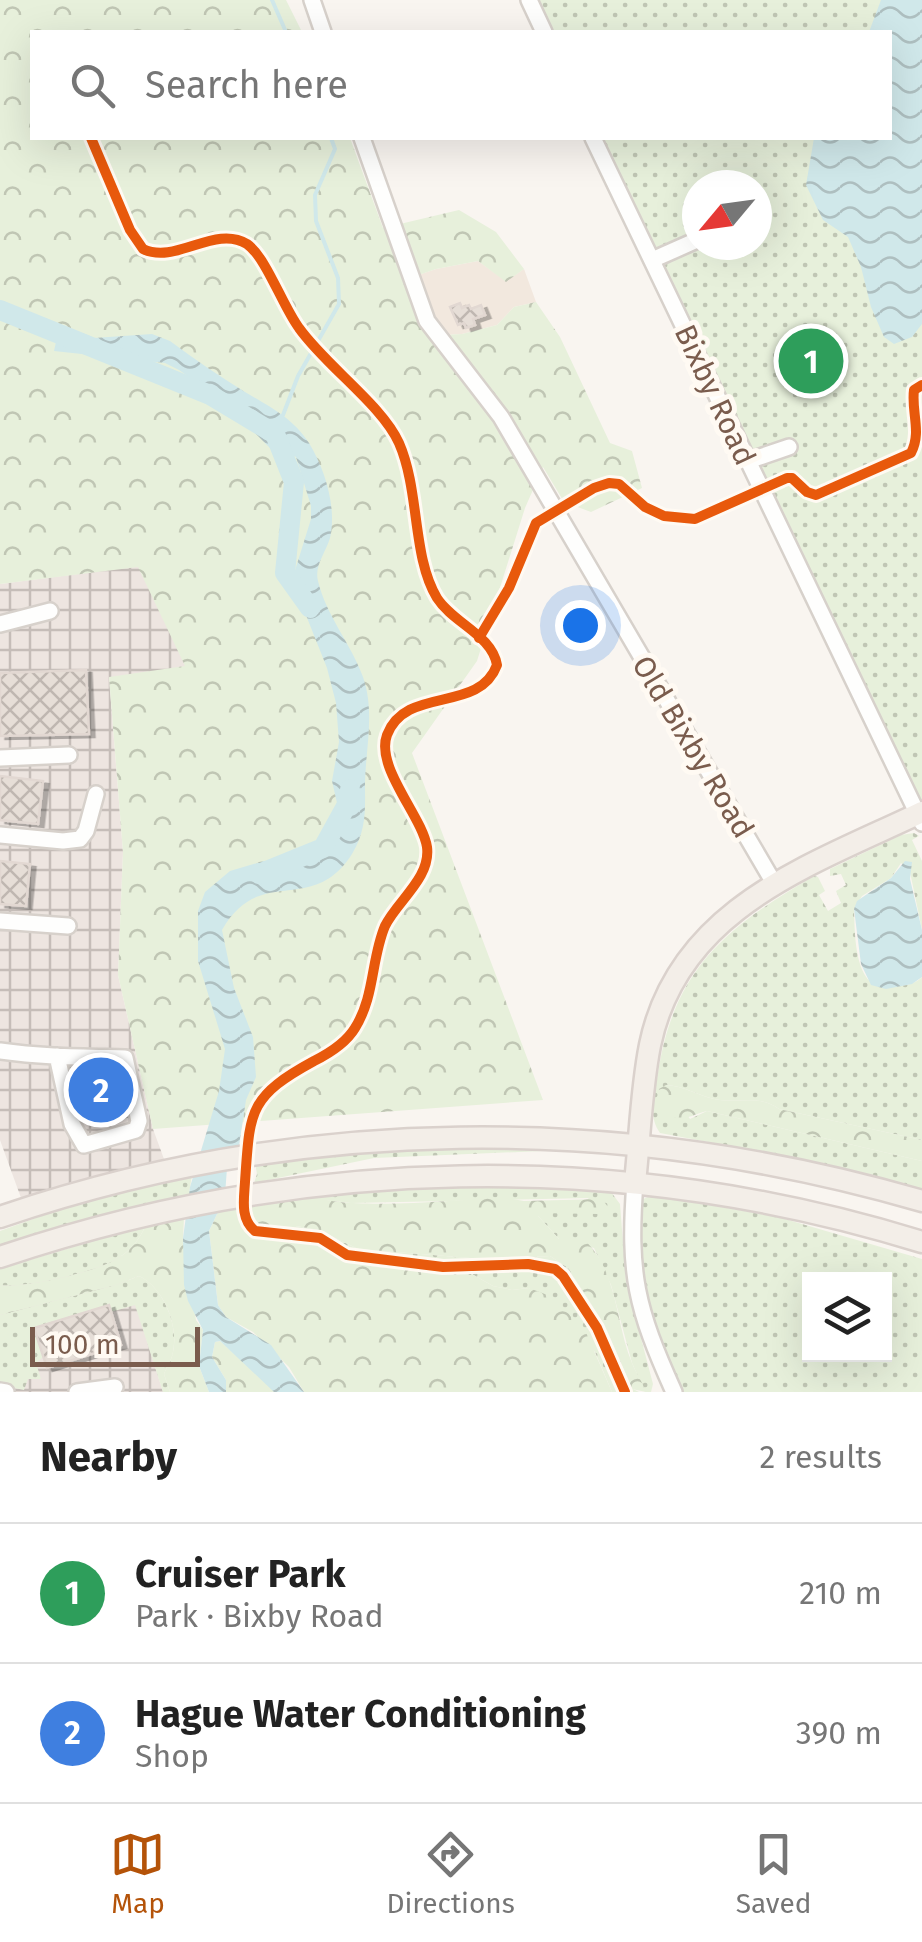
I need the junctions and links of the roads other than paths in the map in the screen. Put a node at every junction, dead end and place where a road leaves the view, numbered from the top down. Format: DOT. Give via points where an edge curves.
graph roads {
  1 [pos="312,0"];
  2 [pos="529,0"];
  3 [pos="322,30"];
  4 [pos="543,30"];
  5 [pos="363,140"];
  6 [pos="595,140"];
  7 [pos="682,247"];
  8 [pos="652,260"];
  9 [pos="789,447"];
  10 [pos="754,459"];
  11 [pos="50,611"];
  12 [pos="0,624"];
  13 [pos="69,755"];
  14 [pos="0,758"];
  15 [pos="96,794"];
  16 [pos="921,816"];
  17 [pos="0,835"];
  18 [pos="774,882"];
  19 [pos="0,921"];
  20 [pos="68,926"];
  21 [pos="0,1052"];
  22 [pos="57,1056"];
  23 [pos="640,1144"];
  24 [pos="635,1182"];
  25 [pos="922,1201"];
  26 [pos="0,1217"];
  27 [pos="922,1242"];
  28 [pos="0,1257"];
  29 [pos="115,1387"];
  30 [pos="78,1392"];
  31 [pos="674,1392"];
  1 -- 3 [label="street"];
  2 -- 4 [label="street"];
  5 -- 18 [label="street, Old Bixby Road" via="427,321 501,418"];
  6 -- 8 [label="street, Bixby Road"];
  7 -- 8 [label="street"];
  8 -- 16 [label="street, Bixby Road"];
  9 -- 10 [label="street"];
  11 -- 12 [label="street"];
  13 -- 14 [label="street"];
  15 -- 17 [label="street" via="80,839"];
  16 -- 18 [label="main road"];
  18 -- 23 [label="main road" via="706,937 670,989 650,1044"];
  19 -- 20 [label="street"];
  21 -- 22 [label="street"];
  22 -- 22 [label="street" via="72,1124 84,1145 136,1130 125,1058"];
  23 -- 24 [label="main road"];
  23 -- 25 [label="main road" via="797,1170"];
  23 -- 26 [label="main road" via="453,1137 255,1154 96,1187"];
  24 -- 27 [label="main road" via="795,1208"];
  24 -- 28 [label="main road" via="463,1174 360,1180 166,1210"];
  24 -- 31 [label="street" via="636,1295"];
  29 -- 30 [label="street"];
}
